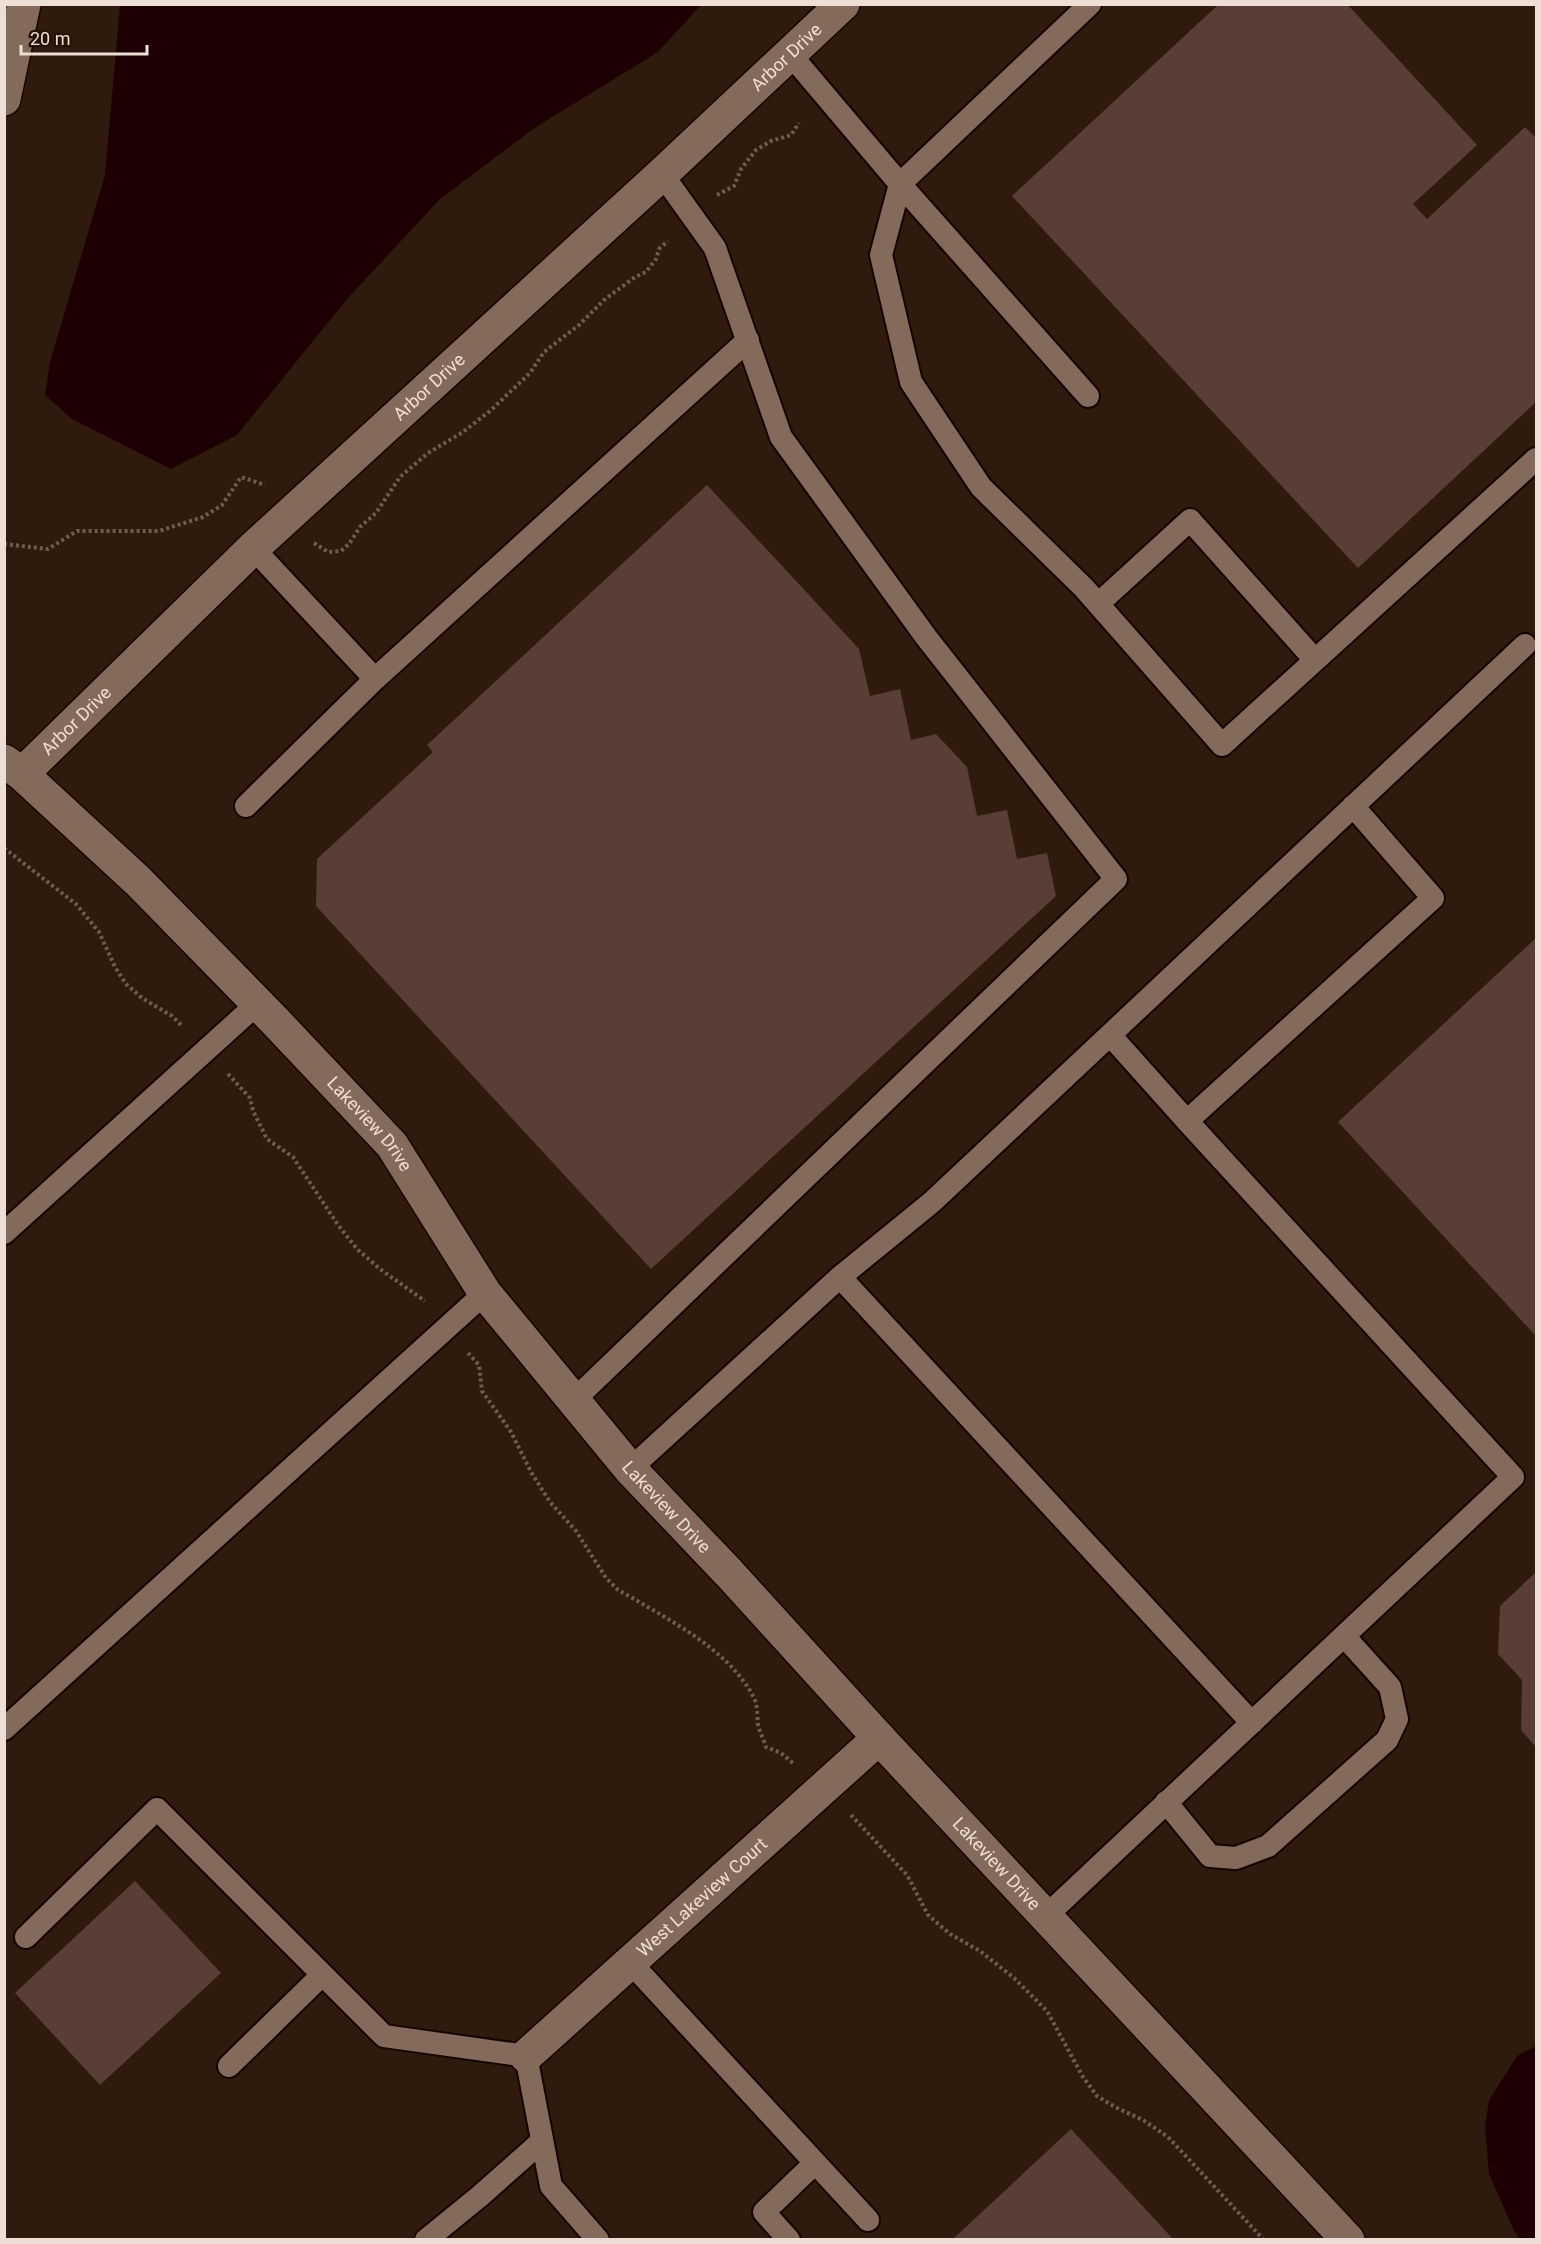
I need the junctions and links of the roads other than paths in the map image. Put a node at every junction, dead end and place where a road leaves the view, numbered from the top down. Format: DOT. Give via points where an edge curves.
graph roads {
  1 [pos="24,4"];
  2 [pos="843,4"];
  3 [pos="1090,4"];
  4 [pos="790,54"];
  5 [pos="4,99"];
  6 [pos="662,174"];
  7 [pos="900,184"];
  8 [pos="748,340"];
  9 [pos="1088,396"];
  10 [pos="1536,459"];
  11 [pos="253,548"];
  12 [pos="1098,604"];
  13 [pos="1525,645"];
  14 [pos="1315,660"];
  15 [pos="375,679"];
  16 [pos="13,767"];
  17 [pos="246,806"];
  18 [pos="1353,806"];
  19 [pos="258,1003"];
  20 [pos="1110,1035"];
  21 [pos="1187,1121"];
  22 [pos="4,1233"];
  23 [pos="840,1277"];
  24 [pos="485,1293"];
  25 [pos="573,1401"];
  26 [pos="630,1469"];
  27 [pos="1344,1635"];
  28 [pos="1252,1723"];
  29 [pos="4,1729"];
  30 [pos="879,1738"];
  31 [pos="1166,1802"];
  32 [pos="1046,1916"];
  33 [pos="26,1937"];
  34 [pos="630,1962"];
  35 [pos="322,1975"];
  36 [pos="526,2056"];
  37 [pos="229,2066"];
  38 [pos="542,2141"];
  39 [pos="815,2163"];
  40 [pos="868,2220"];
  41 [pos="451,2232"];
  42 [pos="426,2240"];
  43 [pos="598,2240"];
  44 [pos="789,2240"];
  45 [pos="1348,2240"];
  1 -- 5 [label="street"];
  2 -- 4 [label="street, Arbor Drive"];
  3 -- 7 [label="lane"];
  4 -- 6 [label="street, Arbor Drive"];
  4 -- 7 [label="lane"];
  6 -- 8 [label="lane" via="715,248"];
  6 -- 11 [label="street, Arbor Drive"];
  7 -- 9 [label="lane"];
  7 -- 12 [label="lane" via="881,255 911,382 981,487"];
  8 -- 15 [label="lane"];
  8 -- 25 [label="lane" via="782,437 926,637 1116,879"];
  10 -- 14 [label="lane"];
  11 -- 15 [label="lane"];
  11 -- 16 [label="street, Arbor Drive"];
  12 -- 14 [label="lane" via="1190,520"];
  12 -- 14 [label="lane" via="1222,745"];
  13 -- 18 [label="lane"];
  15 -- 17 [label="lane"];
  16 -- 19 [label="street, Lakeview Drive" via="138,881"];
  18 -- 20 [label="lane"];
  18 -- 21 [label="lane" via="1433,898"];
  19 -- 22 [label="lane"];
  19 -- 24 [label="street, Lakeview Drive" via="392,1145"];
  20 -- 21 [label="lane"];
  20 -- 23 [label="lane" via="932,1202"];
  21 -- 27 [label="lane" via="1513,1477"];
  23 -- 26 [label="lane"];
  23 -- 28 [label="lane"];
  24 -- 25 [label="street, Lakeview Drive"];
  24 -- 29 [label="lane"];
  25 -- 26 [label="street, Lakeview Drive"];
  26 -- 30 [label="street, Lakeview Drive"];
  27 -- 28 [label="lane"];
  27 -- 31 [label="lane" via="1390,1687 1397,1719 1387,1740 1268,1846 1236,1858 1210,1856"];
  28 -- 31 [label="lane"];
  30 -- 32 [label="street, Lakeview Drive"];
  30 -- 34 [label="street, West Lakeview Court"];
  31 -- 32 [label="lane"];
  32 -- 45 [label="street, Lakeview Drive"];
  33 -- 35 [label="lane" via="158,1809"];
  34 -- 36 [label="street, West Lakeview Court"];
  34 -- 39 [label="lane"];
  35 -- 36 [label="lane" via="384,2036"];
  35 -- 37 [label="lane"];
  36 -- 38 [label="lane"];
  38 -- 41 [label="lane" via="480,2196"];
  38 -- 43 [label="lane" via="551,2186"];
  39 -- 40 [label="lane"];
  39 -- 44 [label="lane" via="764,2212"];
  41 -- 42 [label="lane"];
}
